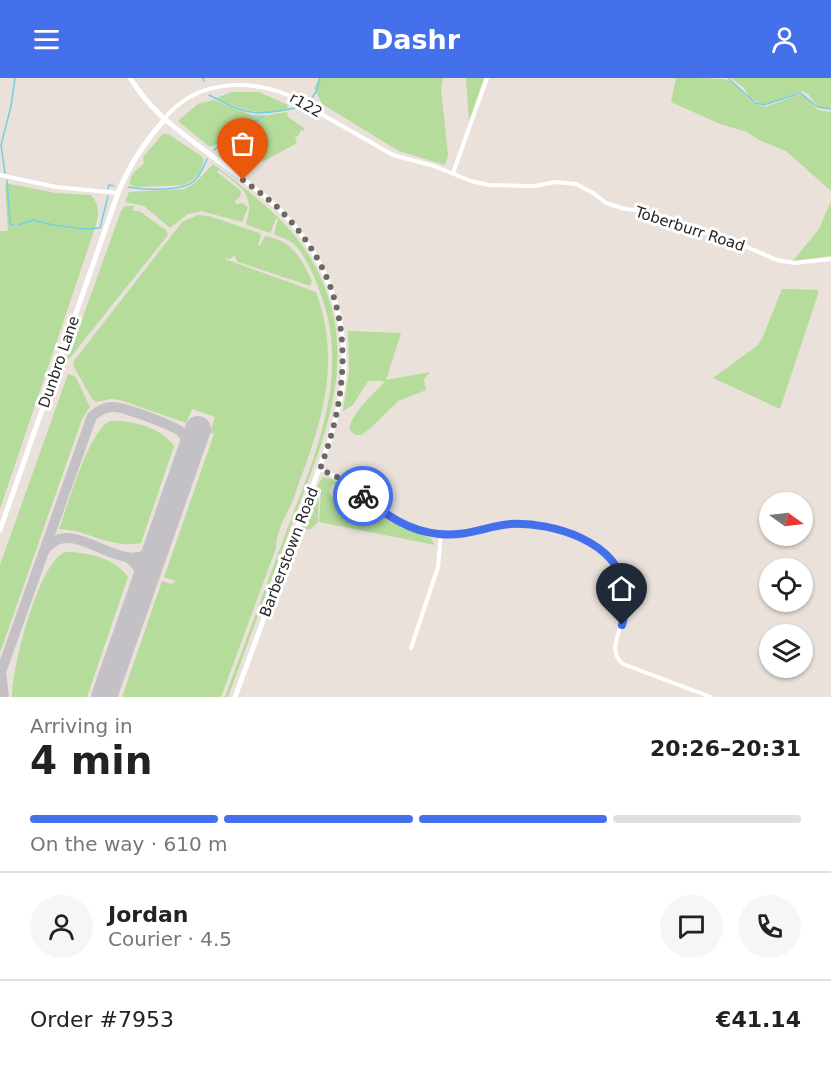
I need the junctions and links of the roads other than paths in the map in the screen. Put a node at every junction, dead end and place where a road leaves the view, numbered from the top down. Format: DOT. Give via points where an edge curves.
graph roads {
  1 [pos="130,78"];
  2 [pos="487,78"];
  3 [pos="164,120"];
  4 [pos="381,148"];
  5 [pos="453,173"];
  6 [pos="0,175"];
  7 [pos="118,193"];
  8 [pos="831,259"];
  9 [pos="320,469"];
  10 [pos="0,530"];
  11 [pos="441,534"];
  12 [pos="411,648"];
  13 [pos="235,697"];
  14 [pos="711,697"];
  1 -- 3 [label="main road, Barberstown Road"];
  2 -- 5 [label="street"];
  3 -- 4 [label="street, r122" via="178,104 208,87 258,84 288,95"];
  3 -- 7 [label="main road, Dunbro Lane" via="139,150"];
  3 -- 9 [label="main road, Barberstown Road" via="277,207 303,236 327,279 340,319 344,372 339,405"];
  4 -- 5 [label="street, Toberburr Road"];
  5 -- 8 [label="street, Toberburr Road" via="490,185 576,184 606,203 719,236 777,260 795,263"];
  6 -- 7 [label="street" via="56,187"];
  7 -- 10 [label="main road, Dunbro Lane"];
  9 -- 11 [label="street" via="339,478 396,521"];
  9 -- 13 [label="main road, Barberstown Road"];
  11 -- 12 [label="street" via="438,567"];
  11 -- 14 [label="street" via="476,532 510,524 534,525 587,541 606,555 621,575 625,589 627,607 615,651 618,660"];
}
